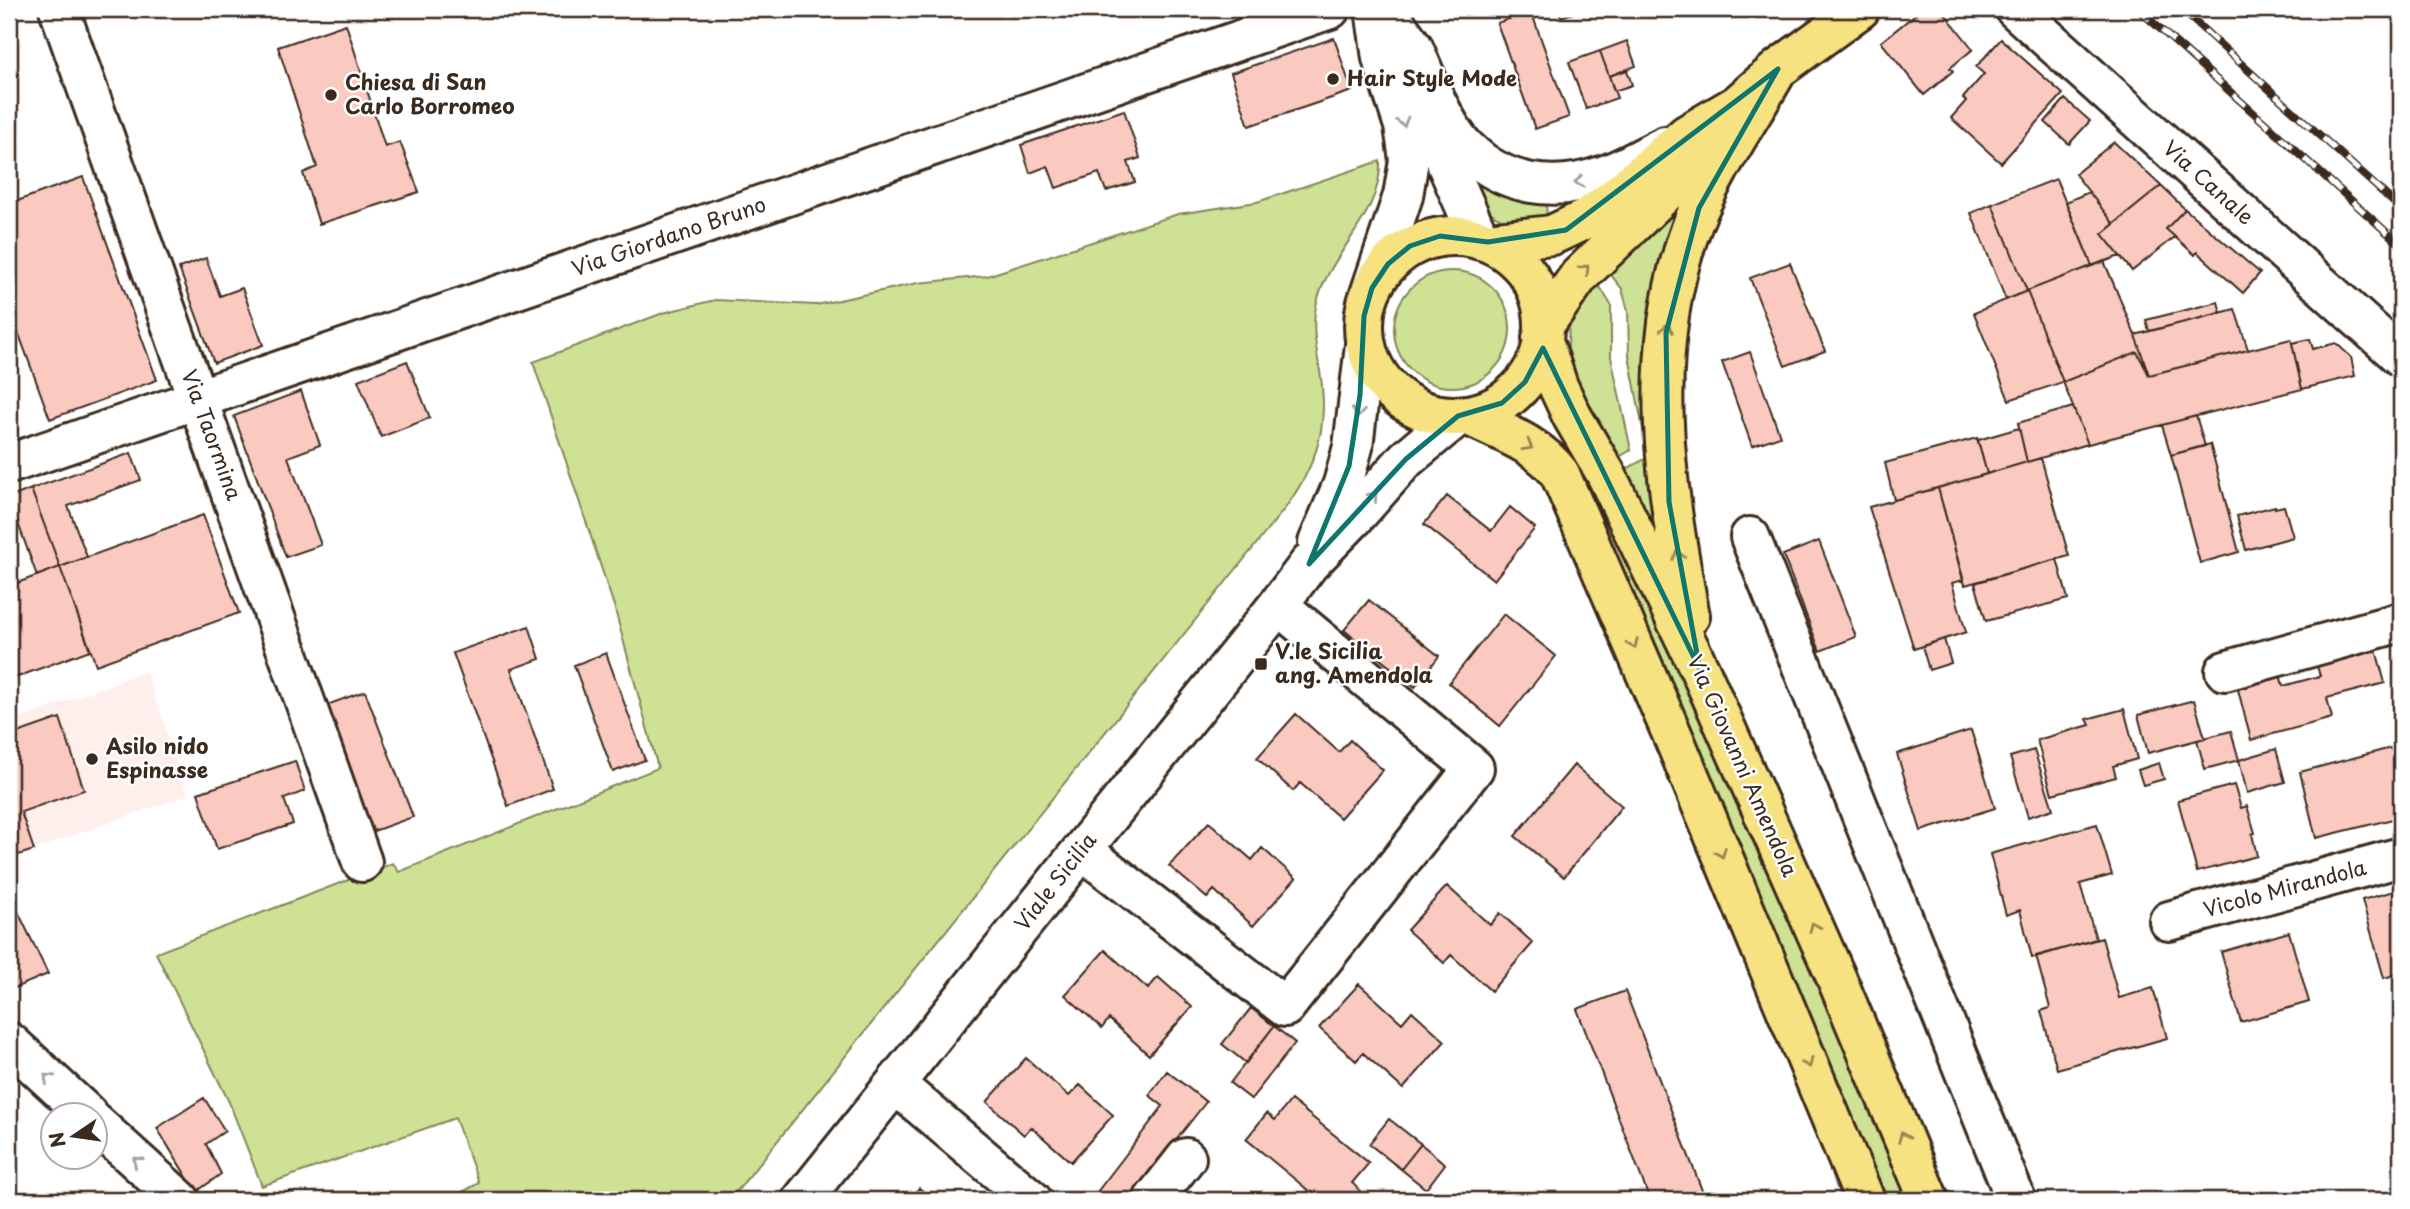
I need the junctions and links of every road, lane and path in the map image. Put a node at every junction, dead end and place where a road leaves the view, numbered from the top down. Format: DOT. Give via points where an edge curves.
graph roads {
  1 [pos="60,9"];
  2 [pos="1330,9"];
  3 [pos="1375,9"];
  4 [pos="1385,9"];
  5 [pos="1860,9"];
  6 [pos="2015,9"];
  7 [pos="1778,69"];
  8 [pos="1435,99"];
  9 [pos="1737,105"];
  10 [pos="1686,135"];
  11 [pos="1484,241"];
  12 [pos="1372,288"];
  13 [pos="1543,331"];
  14 [pos="1365,345"];
  15 [pos="2401,357"];
  16 [pos="198,399"];
  17 [pos="1463,415"];
  18 [pos="9,464"];
  19 [pos="1750,537"];
  20 [pos="1309,564"];
  21 [pos="1278,606"];
  22 [pos="2401,622"];
  23 [pos="1700,670"];
  24 [pos="2225,671"];
  25 [pos="1082,849"];
  26 [pos="2401,857"];
  27 [pos="362,862"];
  28 [pos="2169,921"];
  29 [pos="9,1042"];
  30 [pos="895,1084"];
  31 [pos="71,1100"];
  32 [pos="108,1135"];
  33 [pos="1186,1158"];
  34 [pos="180,1200"];
  35 [pos="802,1200"];
  36 [pos="1032,1200"];
  37 [pos="1153,1200"];
  38 [pos="1865,1200"];
  39 [pos="1929,1200"];
  40 [pos="2016,1200"];
  1 -- 16 [label="street, Via Taormina"];
  2 -- 16 [label="street, Via Giordano Bruno"];
  3 -- 12 [label="street, one-way" via="1382,58 1405,126 1409,160 1404,195"];
  4 -- 8 [label="street" via="1413,47"];
  5 -- 7 [label="main road"];
  6 -- 15 [label="street, Via Canale"];
  7 -- 9 [label="main road"];
  23 -- 7 [label="main road, one-way" via="1670,502 1664,414 1666,333 1696,217"];
  10 -- 8 [label="street, one-way" via="1599,178 1542,186 1503,174 1478,159 1458,139"];
  8 -- 11 [label="street" via="1447,165"];
  9 -- 10 [label="main road"];
  13 -- 9 [label="main road, one-way" via="1585,269 1684,176"];
  10 -- 11 [label="main road" via="1601,208 1566,230 1541,238"];
  11 -- 12 [label="main road" via="1440,236 1410,246 1388,264"];
  11 -- 13 [label="main road" via="1523,267 1538,294"];
  12 -- 14 [label="main road" via="1364,316"];
  13 -- 17 [label="main road" via="1540,355 1525,382 1502,403"];
  13 -- 23 [label="main road, Via Giovanni Amendola" via="1551,369 1567,406 1606,474"];
  14 -- 17 [label="main road" via="1375,372 1394,395 1419,410 1447,417"];
  14 -- 20 [label="street, Viale Sicilia, one-way" via="1349,466"];
  16 -- 18 [label="street, Via Giordano Bruno"];
  16 -- 27 [label="street, Via Taormina"];
  20 -- 17 [label="street, Viale Sicilia, one-way" via="1406,459"];
  17 -- 38 [label="main road, one-way" via="1539,452 1560,474"];
  19 -- 40 [label="street"];
  20 -- 21 [label="street, Viale Sicilia"];
  21 -- 25 [label="street, Viale Sicilia"];
  21 -- 25 [label="street" via="1474,768 1285,1007"];
  22 -- 24 [label="street"];
  39 -- 23 [label="main road, Via Giovanni Amendola, one-way"];
  25 -- 30 [label="street, Viale Sicilia"];
  26 -- 28 [label="street, Vicolo Mirandola"];
  31 -- 29 [label="street, one-way"];
  30 -- 35 [label="street, Viale Sicilia"];
  30 -- 36 [label="street"];
  34 -- 32 [label="street, one-way"];
  33 -- 37 [label="street"];
}
